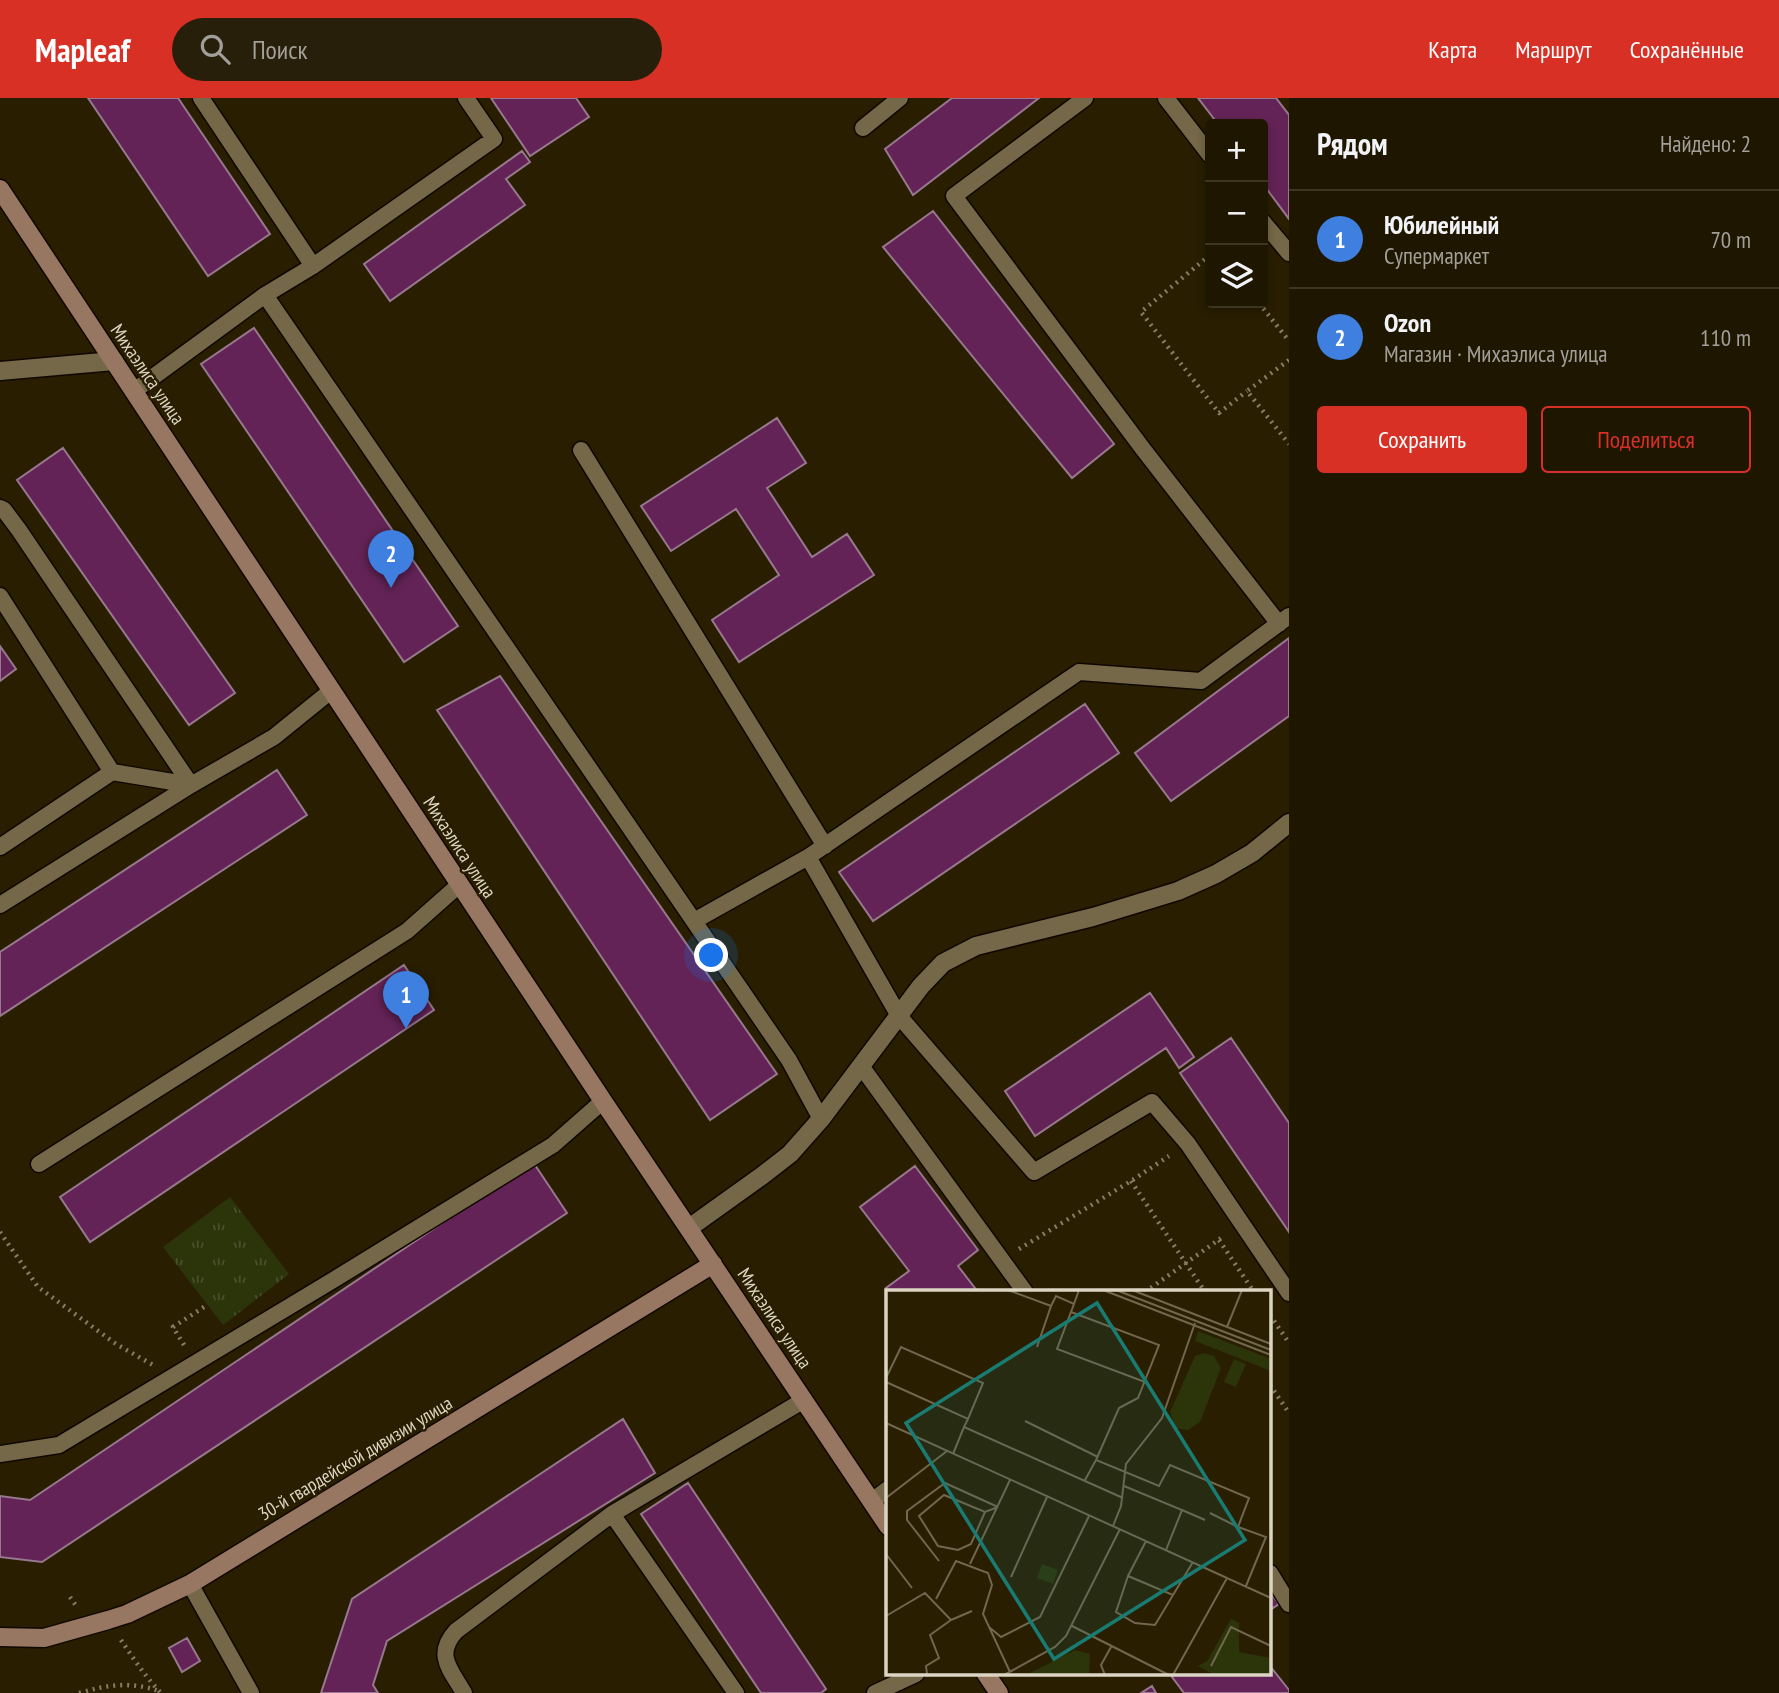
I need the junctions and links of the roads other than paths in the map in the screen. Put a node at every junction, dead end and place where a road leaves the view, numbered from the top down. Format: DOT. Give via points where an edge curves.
graph roads {
  1 [pos="201,98"];
  2 [pos="466,98"];
  3 [pos="900,98"];
  4 [pos="1086,98"];
  5 [pos="1166,98"];
  6 [pos="863,128"];
  7 [pos="1205,149"];
  8 [pos="0,189"];
  9 [pos="1268,228"];
  10 [pos="1289,253"];
  11 [pos="313,267"];
  12 [pos="265,295"];
  13 [pos="114,361"];
  14 [pos="0,371"];
  15 [pos="134,391"];
  16 [pos="581,450"];
  17 [pos="0,508"];
  18 [pos="0,596"];
  19 [pos="1284,620"];
  20 [pos="331,690"];
  21 [pos="112,772"];
  22 [pos="191,785"];
  23 [pos="1289,823"];
  24 [pos="825,846"];
  25 [pos="0,848"];
  26 [pos="808,857"];
  27 [pos="460,884"];
  28 [pos="0,905"];
  29 [pos="694,921"];
  30 [pos="899,1016"];
  31 [pos="861,1066"];
  32 [pos="603,1101"];
  33 [pos="821,1119"];
  34 [pos="39,1164"];
  35 [pos="689,1228"];
  36 [pos="713,1264"];
  37 [pos="1024,1290"];
  38 [pos="1289,1293"];
  39 [pos="804,1399"];
  40 [pos="0,1454"];
  41 [pos="886,1490"];
  42 [pos="872,1501"];
  43 [pos="612,1514"];
  44 [pos="886,1523"];
  45 [pos="1272,1576"];
  46 [pos="190,1584"];
  47 [pos="1289,1604"];
  48 [pos="0,1637"];
  49 [pos="912,1676"];
  50 [pos="987,1676"];
  51 [pos="251,1693"];
  52 [pos="464,1693"];
  53 [pos="736,1693"];
  54 [pos="875,1693"];
  55 [pos="999,1693"];
  1 -- 11 [label="lane"];
  2 -- 11 [label="lane" via="494,139"];
  3 -- 6 [label="lane"];
  4 -- 19 [label="lane" via="954,196 1143,449"];
  5 -- 7 [label="lane"];
  8 -- 13 [label="street, Михаэлиса улица"];
  9 -- 10 [label="lane"];
  11 -- 12 [label="lane"];
  12 -- 15 [label="lane"];
  12 -- 29 [label="lane"];
  13 -- 14 [label="street"];
  13 -- 15 [label="street, Михаэлиса улица"];
  15 -- 20 [label="street, Михаэлиса улица"];
  16 -- 24 [label="lane"];
  17 -- 22 [label="lane"];
  18 -- 21 [label="lane"];
  19 -- 24 [label="lane" via="1200,681 1079,673"];
  20 -- 22 [label="lane" via="274,737"];
  20 -- 27 [label="street, Михаэлиса улица"];
  21 -- 22 [label="lane"];
  21 -- 25 [label="lane"];
  22 -- 28 [label="lane"];
  23 -- 30 [label="street" via="1252,853 1178,891 976,946 943,963"];
  24 -- 26 [label="lane"];
  26 -- 29 [label="lane"];
  26 -- 30 [label="lane"];
  27 -- 32 [label="street, Михаэлиса улица"];
  27 -- 34 [label="lane" via="407,931"];
  29 -- 33 [label="lane" via="789,1060"];
  30 -- 31 [label="street"];
  30 -- 38 [label="lane" via="1034,1172 1152,1102 1188,1144"];
  31 -- 33 [label="street"];
  31 -- 37 [label="lane"];
  32 -- 35 [label="street, Михаэлиса улица"];
  32 -- 40 [label="lane" via="553,1145 59,1445"];
  33 -- 35 [label="street" via="790,1154"];
  35 -- 36 [label="street, Михаэлиса улица"];
  36 -- 39 [label="street, Михаэлиса улица"];
  36 -- 46 [label="street, 30-й гвардейской дивизии улица"];
  39 -- 42 [label="street, Михаэлиса улица"];
  39 -- 43 [label="lane"];
  41 -- 42 [label="lane"];
  42 -- 44 [label="street, Михаэлиса улица"];
  43 -- 52 [label="lane" via="447,1641 446,1662"];
  43 -- 53 [label="lane"];
  45 -- 47 [label="lane"];
  46 -- 48 [label="street, 30-й гвардейской дивизии улица" via="127,1614 44,1638"];
  46 -- 51 [label="lane"];
  49 -- 54 [label="lane"];
  50 -- 55 [label="street"];
}
